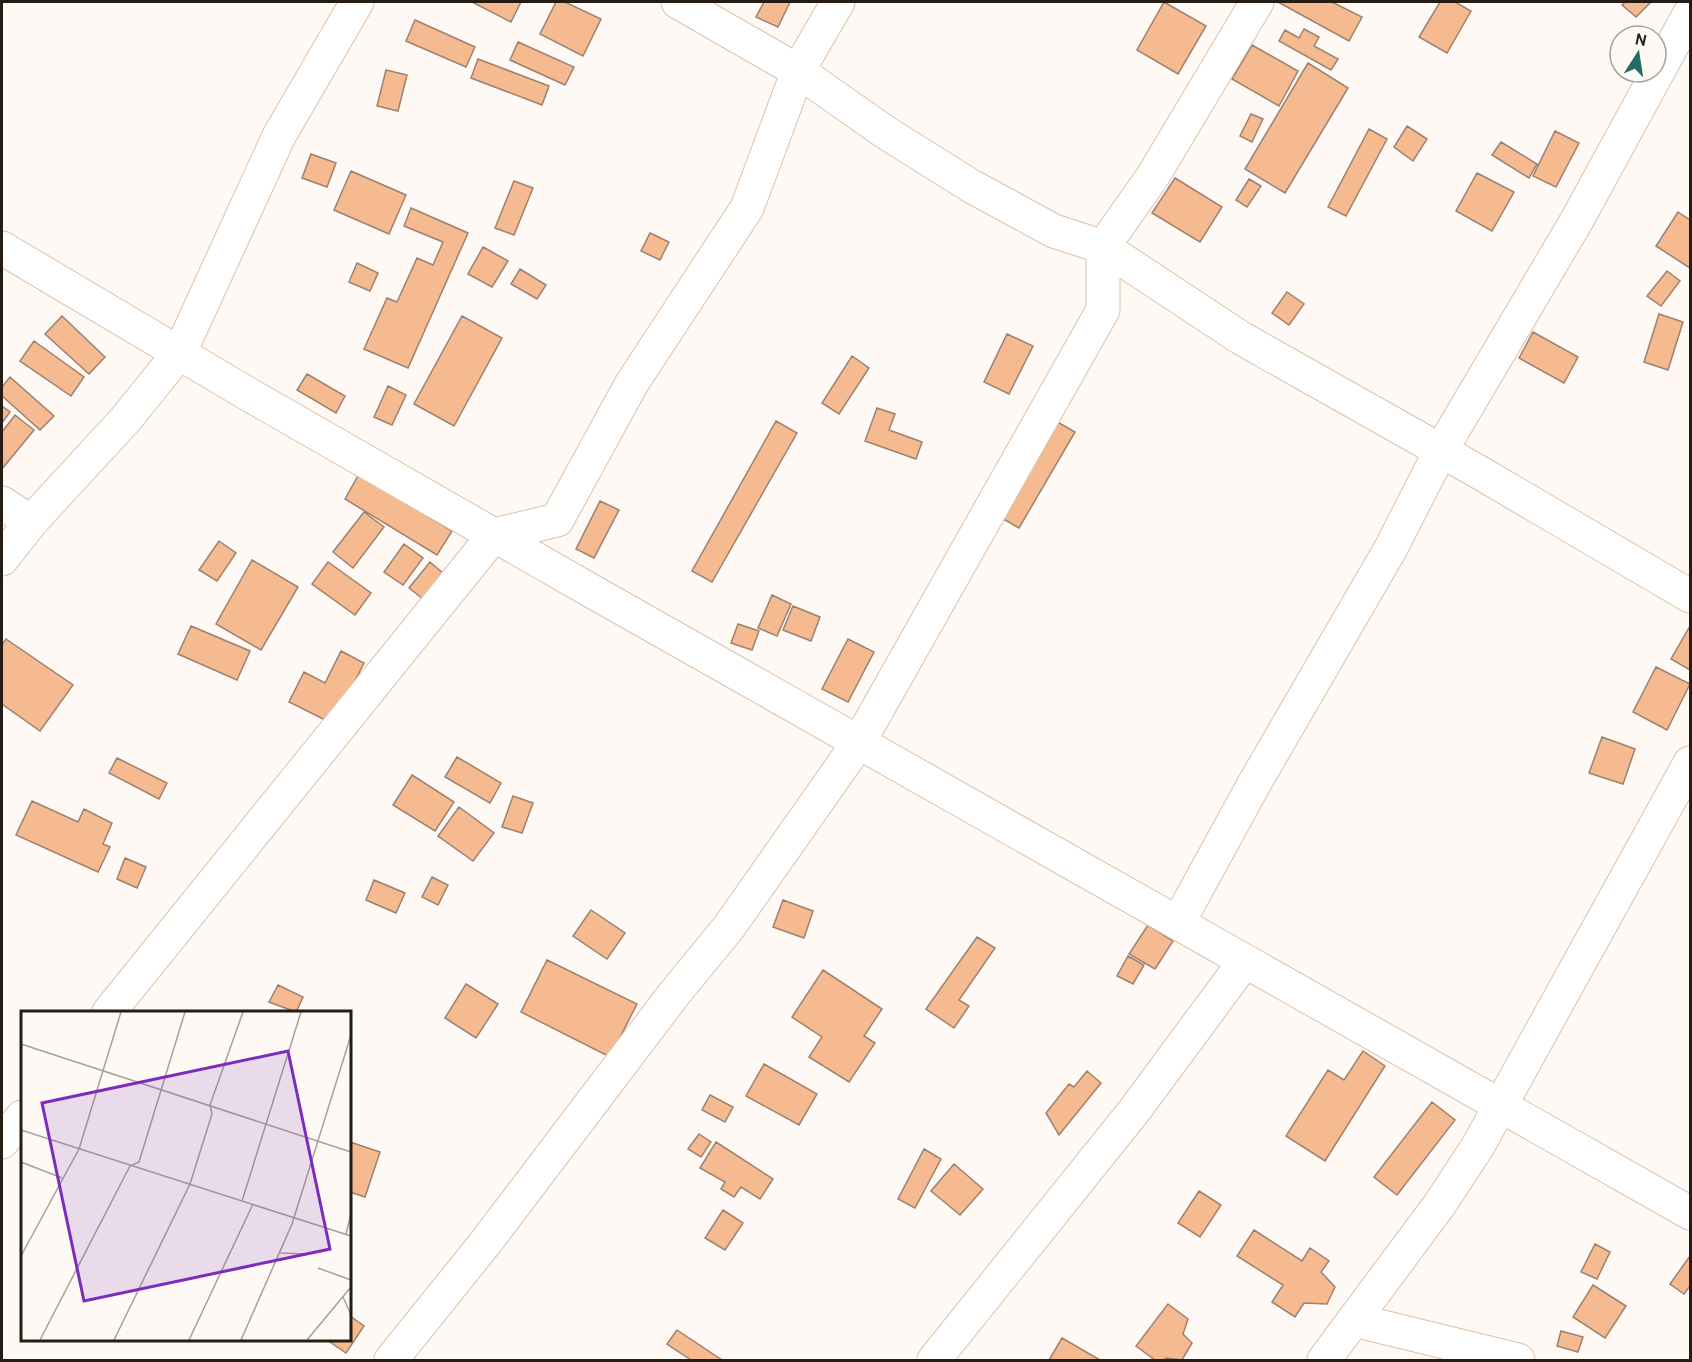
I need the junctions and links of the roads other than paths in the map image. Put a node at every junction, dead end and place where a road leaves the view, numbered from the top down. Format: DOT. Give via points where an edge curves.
graph roads {
  1 [pos="357,2"];
  2 [pos="678,2"];
  3 [pos="838,2"];
  4 [pos="1257,2"];
  5 [pos="1690,13"];
  6 [pos="798,71"];
  7 [pos="1103,247"];
  8 [pos="2,248"];
  9 [pos="180,352"];
  10 [pos="1440,452"];
  11 [pos="2,503"];
  12 [pos="31,522"];
  13 [pos="494,535"];
  14 [pos="2,559"];
  15 [pos="1690,596"];
  16 [pos="859,742"];
  17 [pos="1690,763"];
  18 [pos="1178,923"];
  19 [pos="1245,961"];
  20 [pos="110,1011"];
  21 [pos="1502,1105"];
  22 [pos="21,1118"];
  23 [pos="2,1142"];
  24 [pos="1690,1213"];
  25 [pos="1353,1320"];
  26 [pos="391,1360"];
  27 [pos="934,1360"];
  28 [pos="1324,1360"];
  29 [pos="1518,1360"];
  1 -- 9 [label="street" via="279,136"];
  2 -- 6 [label="street"];
  3 -- 6 [label="street"];
  4 -- 7 [label="street" via="1153,176"];
  5 -- 10 [label="street" via="1577,220"];
  6 -- 7 [label="street" via="971,186 1054,231"];
  6 -- 13 [label="street" via="747,208 632,383 557,520"];
  7 -- 10 [label="street" via="1241,338"];
  7 -- 16 [label="street" via="1103,310"];
  8 -- 9 [label="street"];
  9 -- 12 [label="street" via="125,420"];
  9 -- 13 [label="street"];
  10 -- 15 [label="street"];
  10 -- 18 [label="street" via="1391,548"];
  11 -- 12 [label="street"];
  12 -- 14 [label="street"];
  13 -- 16 [label="street"];
  13 -- 20 [label="street"];
  16 -- 18 [label="street"];
  16 -- 26 [label="street" via="729,927"];
  17 -- 21 [label="street"];
  18 -- 19 [label="street"];
  19 -- 21 [label="street"];
  19 -- 27 [label="street" via="1134,1111"];
  21 -- 24 [label="street"];
  21 -- 25 [label="street" via="1440,1204"];
  22 -- 23 [label="street"];
  25 -- 28 [label="street"];
  25 -- 29 [label="street"];
}
